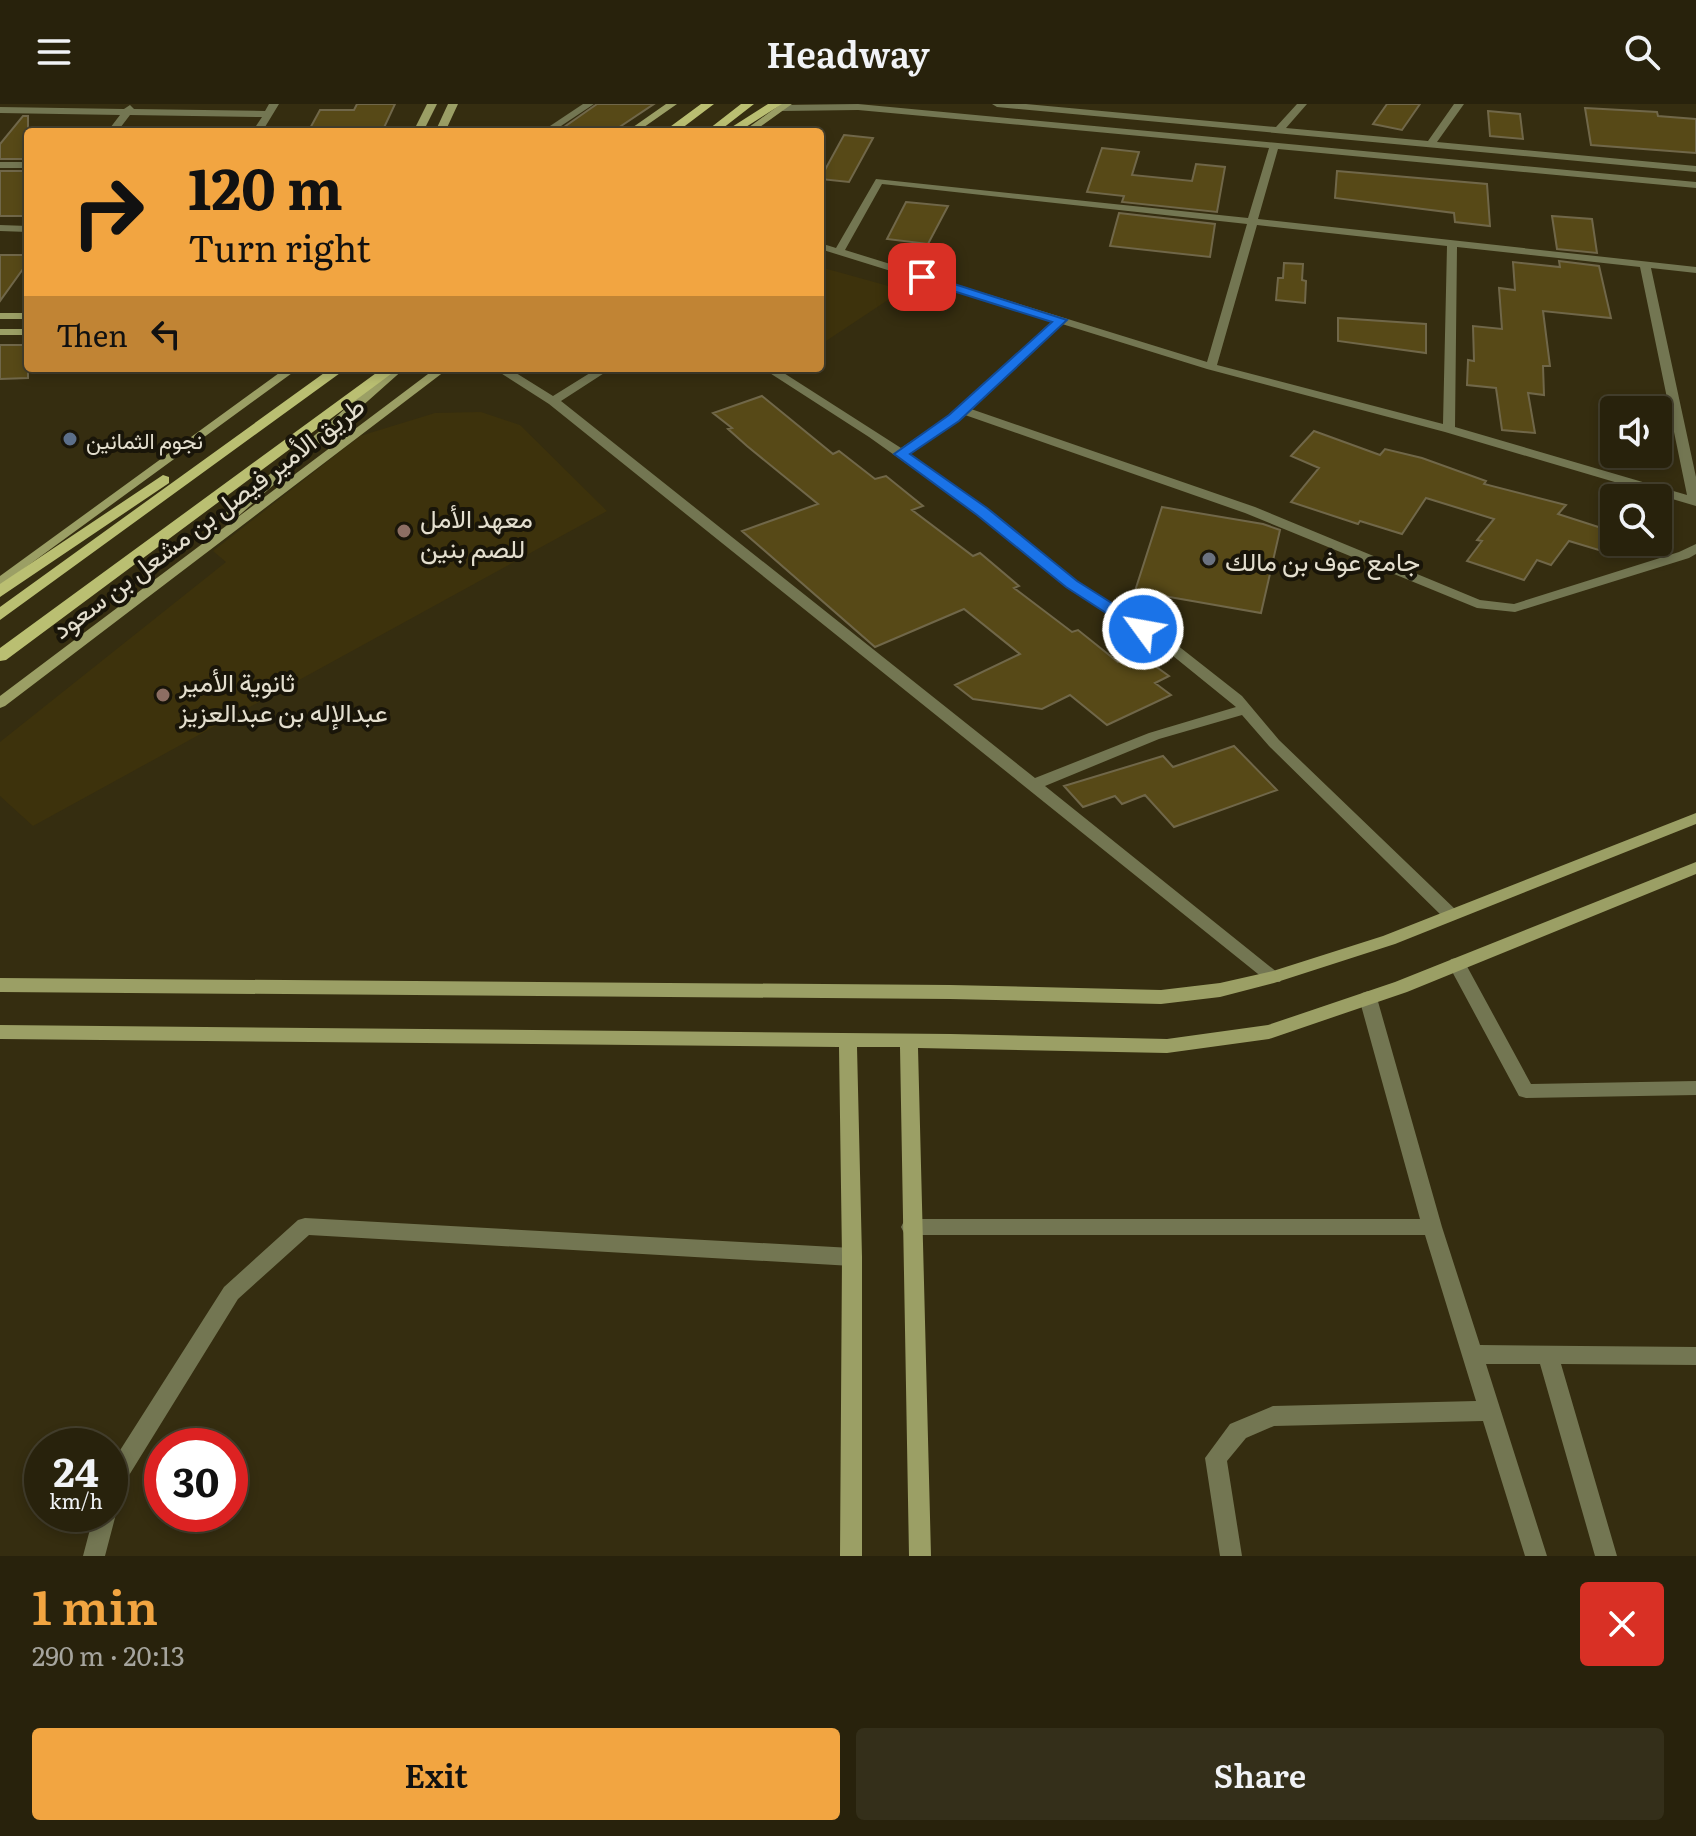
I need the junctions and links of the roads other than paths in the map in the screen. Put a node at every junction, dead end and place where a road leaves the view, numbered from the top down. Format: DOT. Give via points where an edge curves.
graph roads {
  1 [pos="274,104"];
  2 [pos="432,104"];
  3 [pos="453,104"];
  4 [pos="589,104"];
  5 [pos="672,104"];
  6 [pos="708,104"];
  7 [pos="748,104"];
  8 [pos="997,104"];
  9 [pos="1302,104"];
  10 [pos="1459,104"];
  11 [pos="782,105"];
  12 [pos="856,106"];
  13 [pos="130,108"];
  14 [pos="0,110"];
  15 [pos="268,114"];
  16 [pos="115,128"];
  17 [pos="259,128"];
  18 [pos="420,128"];
  19 [pos="442,128"];
  20 [pos="552,128"];
  21 [pos="637,128"];
  22 [pos="675,128"];
  23 [pos="716,128"];
  24 [pos="738,128"];
  25 [pos="752,128"];
  26 [pos="1278,131"];
  27 [pos="1430,145"];
  28 [pos="1274,146"];
  29 [pos="0,165"];
  30 [pos="24,165"];
  31 [pos="1696,169"];
  32 [pos="1696,185"];
  33 [pos="1253,221"];
  34 [pos="0,228"];
  35 [pos="24,229"];
  36 [pos="1452,243"];
  37 [pos="824,247"];
  38 [pos="839,251"];
  39 [pos="1645,265"];
  40 [pos="1696,270"];
  41 [pos="0,316"];
  42 [pos="24,316"];
  43 [pos="1060,320"];
  44 [pos="0,332"];
  45 [pos="24,332"];
  46 [pos="1211,367"];
  47 [pos="278,372"];
  48 [pos="288,372"];
  49 [pos="322,372"];
  50 [pos="334,372"];
  51 [pos="387,372"];
  52 [pos="394,372"];
  53 [pos="438,372"];
  54 [pos="506,372"];
  55 [pos="600,372"];
  56 [pos="774,372"];
  57 [pos="272,384"];
  58 [pos="553,401"];
  59 [pos="963,410"];
  60 [pos="1449,429"];
  61 [pos="901,454"];
  62 [pos="1696,502"];
  63 [pos="1696,548"];
  64 [pos="163,578"];
  65 [pos="0,582"];
  66 [pos="0,592"];
  67 [pos="0,615"];
  68 [pos="0,656"];
  69 [pos="0,703"];
  70 [pos="1245,709"];
  71 [pos="1033,785"];
  72 [pos="1696,818"];
  73 [pos="1696,868"];
  74 [pos="1451,915"];
  75 [pos="1457,964"];
  76 [pos="1274,977"];
  77 [pos="0,985"];
  78 [pos="1368,998"];
  79 [pos="0,1032"];
  80 [pos="848,1040"];
  81 [pos="909,1041"];
  82 [pos="1696,1088"];
  83 [pos="911,1227"];
  84 [pos="1432,1227"];
  85 [pos="852,1257"];
  86 [pos="1472,1354"];
  87 [pos="1548,1355"];
  88 [pos="1696,1356"];
  89 [pos="1490,1411"];
  90 [pos="128,1457"];
  91 [pos="100,1532"];
  92 [pos="94,1556"];
  93 [pos="851,1556"];
  94 [pos="920,1556"];
  95 [pos="1231,1556"];
  96 [pos="1536,1556"];
  97 [pos="1606,1556"];
  1 -- 15 [label="street"];
  2 -- 18 [label="street"];
  3 -- 19 [label="street"];
  4 -- 20 [label="street"];
  5 -- 21 [label="street"];
  6 -- 22 [label="main road"];
  7 -- 23 [label="main road"];
  8 -- 26 [label="street"];
  9 -- 26 [label="street"];
  10 -- 27 [label="street"];
  11 -- 12 [label="street"];
  11 -- 24 [label="main road"];
  11 -- 25 [label="street"];
  12 -- 28 [label="street"];
  13 -- 14 [label="street"];
  13 -- 15 [label="street"];
  13 -- 16 [label="street"];
  15 -- 17 [label="street"];
  26 -- 27 [label="street"];
  27 -- 31 [label="street"];
  28 -- 32 [label="street"];
  28 -- 33 [label="street"];
  29 -- 30 [label="street"];
  33 -- 36 [label="street"];
  33 -- 38 [label="street" via="879,181"];
  33 -- 46 [label="street"];
  34 -- 35 [label="street"];
  36 -- 39 [label="street"];
  36 -- 60 [label="street"];
  37 -- 38 [label="street"];
  38 -- 43 [label="street"];
  39 -- 40 [label="street"];
  39 -- 62 [label="street"];
  41 -- 42 [label="street"];
  43 -- 46 [label="street"];
  43 -- 59 [label="street"];
  44 -- 45 [label="street"];
  46 -- 60 [label="street"];
  47 -- 57 [label="street"];
  48 -- 57 [label="street"];
  49 -- 66 [label="main road"];
  50 -- 67 [label="main road, طريق الأمير فيصل بن مشعل بن سعود"];
  51 -- 68 [label="main road, طريق الأمير فيصل بن مشعل بن سعود"];
  52 -- 64 [label="street"];
  53 -- 64 [label="street, طريق الأمير فيصل بن مشعل بن سعود"];
  54 -- 58 [label="street"];
  55 -- 58 [label="street"];
  56 -- 61 [label="street"];
  57 -- 65 [label="street"];
  58 -- 71 [label="street"];
  59 -- 61 [label="street"];
  59 -- 63 [label="street" via="1250,510 1477,604 1515,608"];
  60 -- 62 [label="street"];
  61 -- 70 [label="street" via="1071,584 1167,644"];
  64 -- 69 [label="street, طريق الأمير فيصل بن مشعل بن سعود"];
  70 -- 71 [label="street" via="1154,736"];
  70 -- 74 [label="street"];
  71 -- 76 [label="street"];
  72 -- 74 [label="street"];
  73 -- 75 [label="street"];
  74 -- 76 [label="street"];
  75 -- 78 [label="street"];
  75 -- 82 [label="street" via="1526,1091"];
  76 -- 77 [label="street" via="1161,997"];
  78 -- 81 [label="street" via="1269,1032 1167,1046"];
  78 -- 84 [label="street"];
  79 -- 80 [label="street"];
  80 -- 81 [label="street"];
  80 -- 85 [label="street"];
  81 -- 83 [label="street"];
  83 -- 84 [label="street"];
  83 -- 94 [label="street"];
  84 -- 86 [label="street"];
  85 -- 90 [label="street" via="305,1226 231,1293"];
  85 -- 93 [label="street"];
  86 -- 87 [label="street"];
  86 -- 89 [label="street"];
  87 -- 88 [label="street"];
  87 -- 97 [label="street"];
  89 -- 95 [label="street" via="1273,1416 1238,1431 1216,1458"];
  89 -- 96 [label="street"];
  91 -- 92 [label="street"];
}
